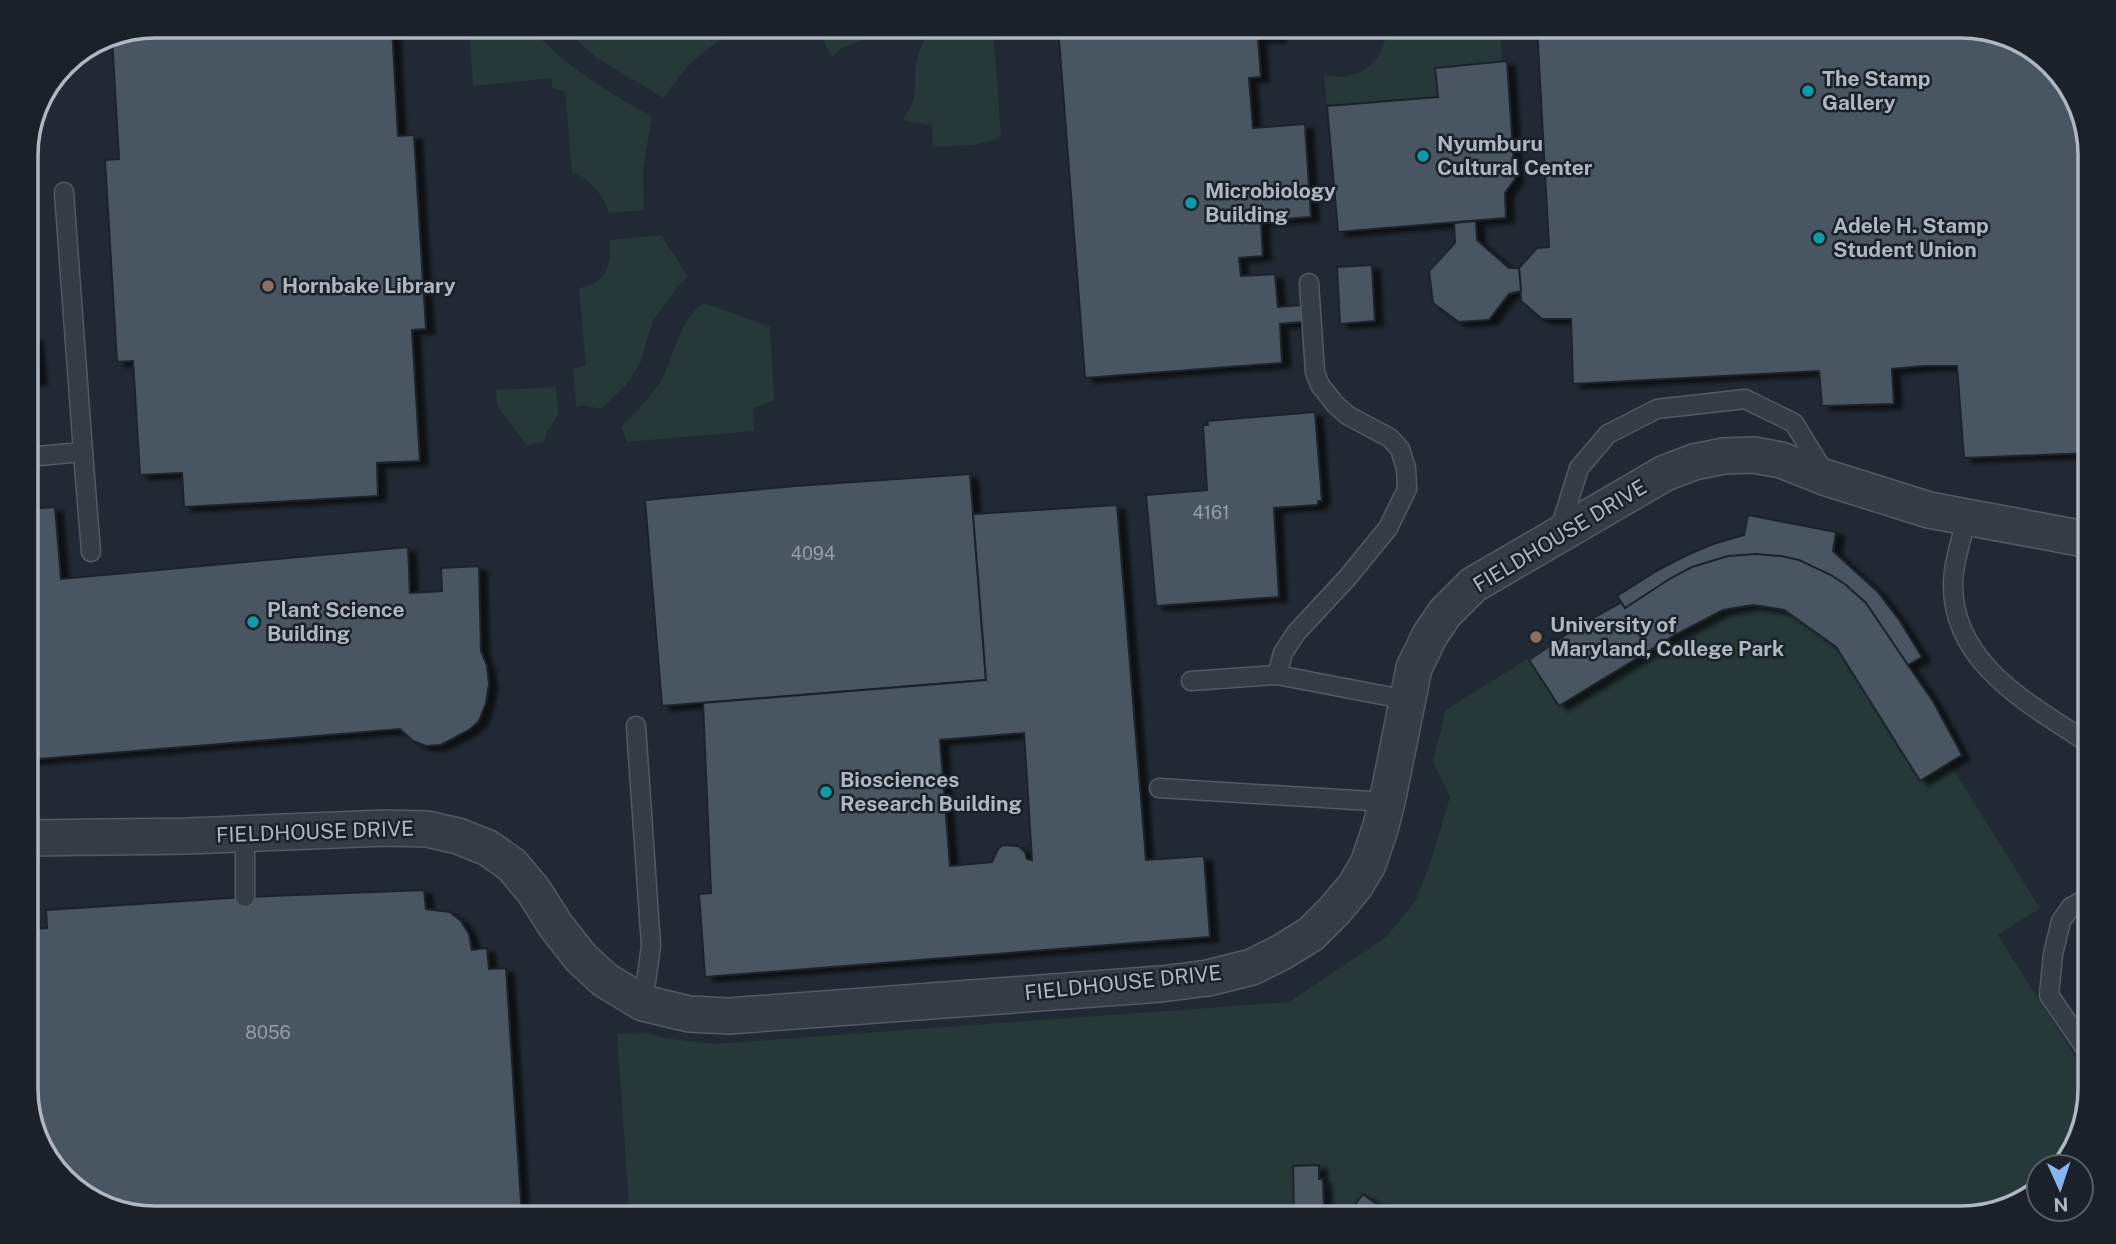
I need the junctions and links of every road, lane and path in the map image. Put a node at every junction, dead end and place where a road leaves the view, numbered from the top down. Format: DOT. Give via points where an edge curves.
graph roads {
  1 [pos="64,192"];
  2 [pos="1309,283"];
  3 [pos="83,452"];
  4 [pos="39,456"];
  5 [pos="1827,478"];
  6 [pos="1967,518"];
  7 [pos="1558,535"];
  8 [pos="2077,538"];
  9 [pos="91,552"];
  10 [pos="1277,675"];
  11 [pos="1191,681"];
  12 [pos="1408,701"];
  13 [pos="636,726"];
  14 [pos="2078,736"];
  15 [pos="1159,788"];
  16 [pos="1387,802"];
  17 [pos="245,832"];
  18 [pos="39,838"];
  19 [pos="244,897"];
  20 [pos="2078,904"];
  21 [pos="643,1003"];
  22 [pos="2078,1037"];
  1 -- 3 [label="lane"];
  2 -- 10 [label="lane" via="1315,372 1320,385 1347,415 1390,438 1400,449 1407,489 1388,528 1296,633 1283,653"];
  3 -- 4 [label="lane"];
  3 -- 9 [label="lane"];
  5 -- 6 [label="street, FIELDHOUSE DRIVE"];
  5 -- 7 [label="street, FIELDHOUSE DRIVE" via="1754,455 1694,462 1665,473"];
  5 -- 7 [label="lane" via="1794,423 1745,399 1657,409 1608,434 1579,468"];
  6 -- 8 [label="street, FIELDHOUSE DRIVE"];
  6 -- 14 [label="lane" via="1953,581 1957,615 1971,649 2012,692"];
  7 -- 12 [label="street, FIELDHOUSE DRIVE" via="1473,585 1445,613 1414,668"];
  10 -- 11 [label="lane"];
  10 -- 12 [label="lane"];
  12 -- 16 [label="street, FIELDHOUSE DRIVE"];
  13 -- 21 [label="lane" via="651,946"];
  15 -- 16 [label="lane"];
  16 -- 21 [label="street, FIELDHOUSE DRIVE" via="1368,864 1355,886 1311,934 1252,967 1161,984 729,1016 689,1014"];
  17 -- 18 [label="street, FIELDHOUSE DRIVE"];
  17 -- 19 [label="lane"];
  17 -- 21 [label="street, FIELDHOUSE DRIVE" via="427,829 488,848 512,865 581,958 605,980"];
  20 -- 22 [label="lane" via="2061,921 2049,995"];
}
